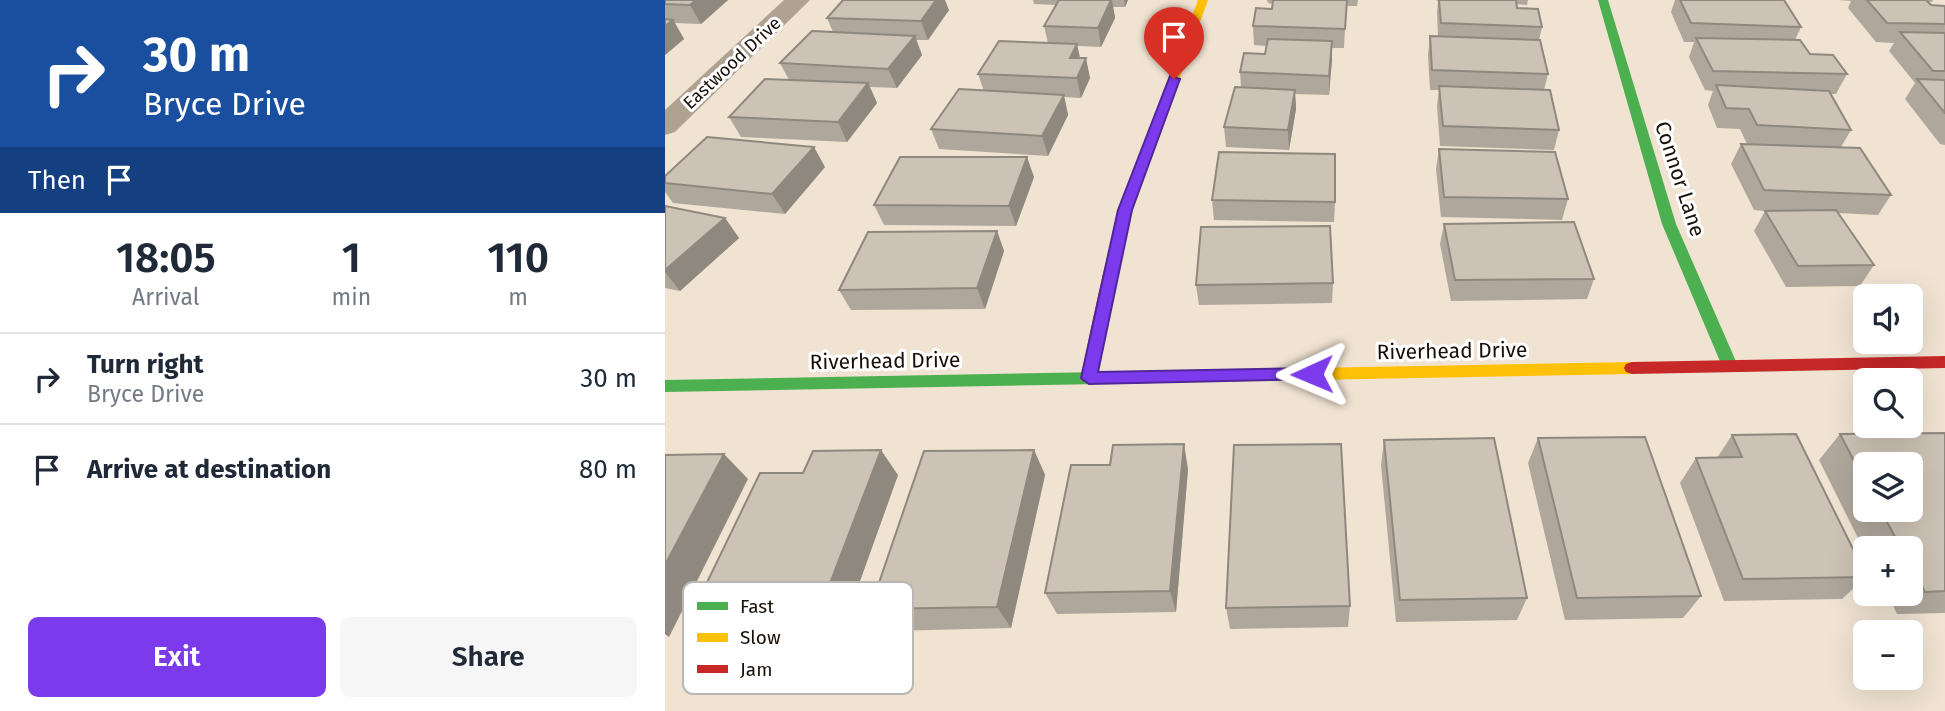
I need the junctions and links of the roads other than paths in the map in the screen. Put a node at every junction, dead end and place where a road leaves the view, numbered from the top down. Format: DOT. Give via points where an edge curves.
graph roads {
  1 [pos="798,0"];
  2 [pos="1203,0"];
  3 [pos="1603,0"];
  4 [pos="665,126"];
  5 [pos="1945,362"];
  6 [pos="1730,366"];
  7 [pos="1089,378"];
  8 [pos="665,386"];
  1 -- 4 [label="street, Eastwood Drive"];
  2 -- 7 [label="street" via="1125,210"];
  3 -- 6 [label="street, Connor Lane" via="1669,224"];
  5 -- 6 [label="street, Riverhead Drive"];
  6 -- 7 [label="street, Riverhead Drive"];
  7 -- 8 [label="street, Riverhead Drive"];
}
